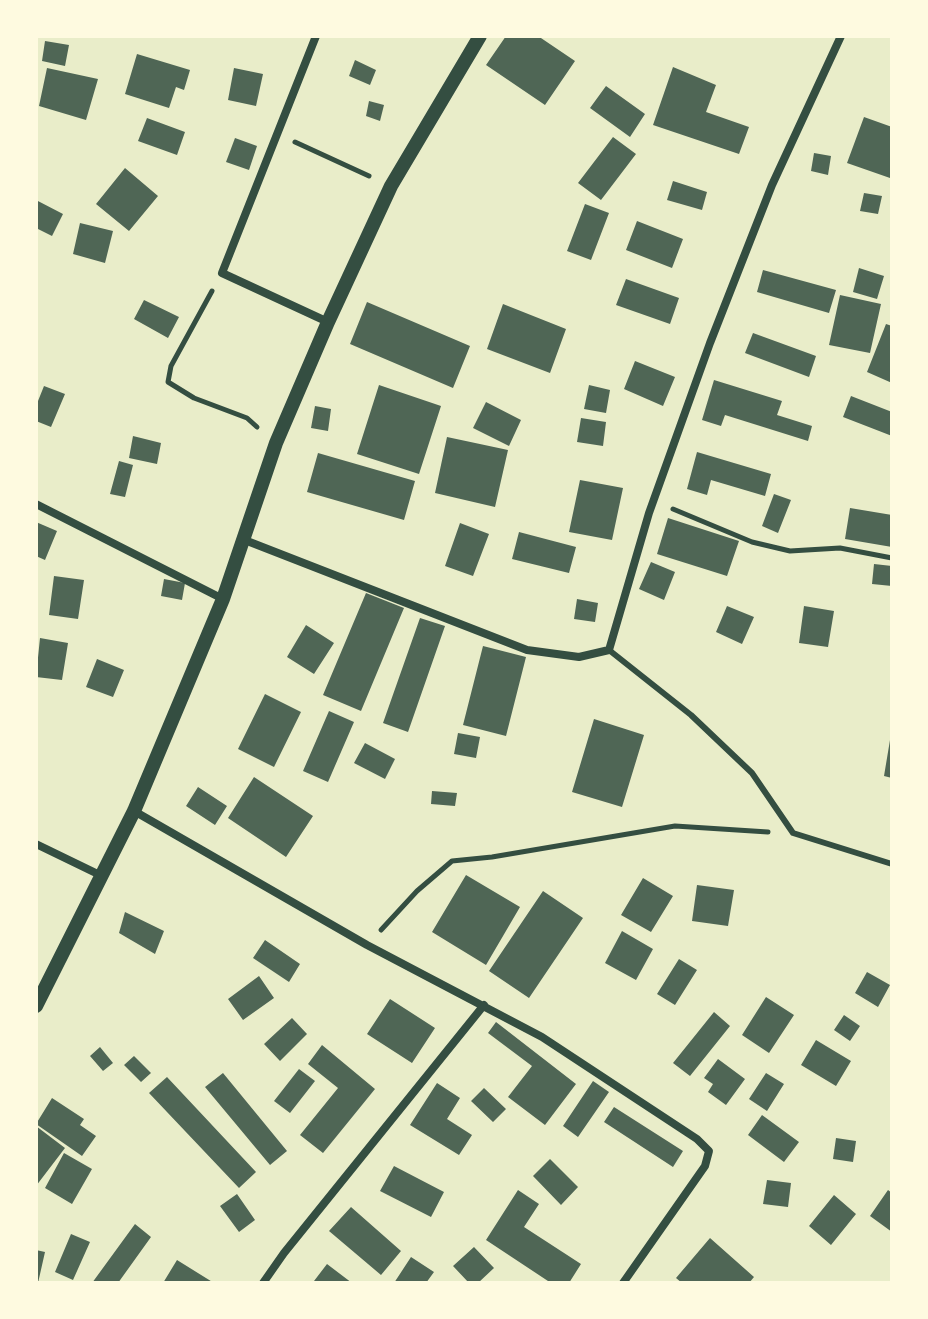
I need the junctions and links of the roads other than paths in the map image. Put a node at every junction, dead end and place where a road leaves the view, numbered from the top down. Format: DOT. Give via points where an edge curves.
graph roads {
  1 [pos="316,36"];
  2 [pos="480,36"];
  3 [pos="841,36"];
  4 [pos="328,322"];
  5 [pos="36,504"];
  6 [pos="242,539"];
  7 [pos="223,599"];
  8 [pos="609,650"];
  9 [pos="134,811"];
  10 [pos="36,844"];
  11 [pos="892,864"];
  12 [pos="103,876"];
  13 [pos="484,1005"];
  14 [pos="36,1006"];
  15 [pos="263,1283"];
  16 [pos="623,1283"];
  1 -- 4 [label="street" via="222,273"];
  2 -- 4 [label="street" via="391,186"];
  3 -- 8 [label="street" via="772,185 710,343 654,499"];
  4 -- 6 [label="street"];
  5 -- 7 [label="street"];
  6 -- 7 [label="street"];
  6 -- 8 [label="street" via="527,650 579,657"];
  7 -- 9 [label="street"];
  8 -- 11 [label="lane" via="691,715 752,773 793,833"];
  9 -- 12 [label="street"];
  9 -- 13 [label="street" via="367,945"];
  10 -- 12 [label="street"];
  12 -- 14 [label="street"];
  13 -- 15 [label="street"];
  13 -- 16 [label="street" via="555,1045 709,1151 705,1166"];
}
